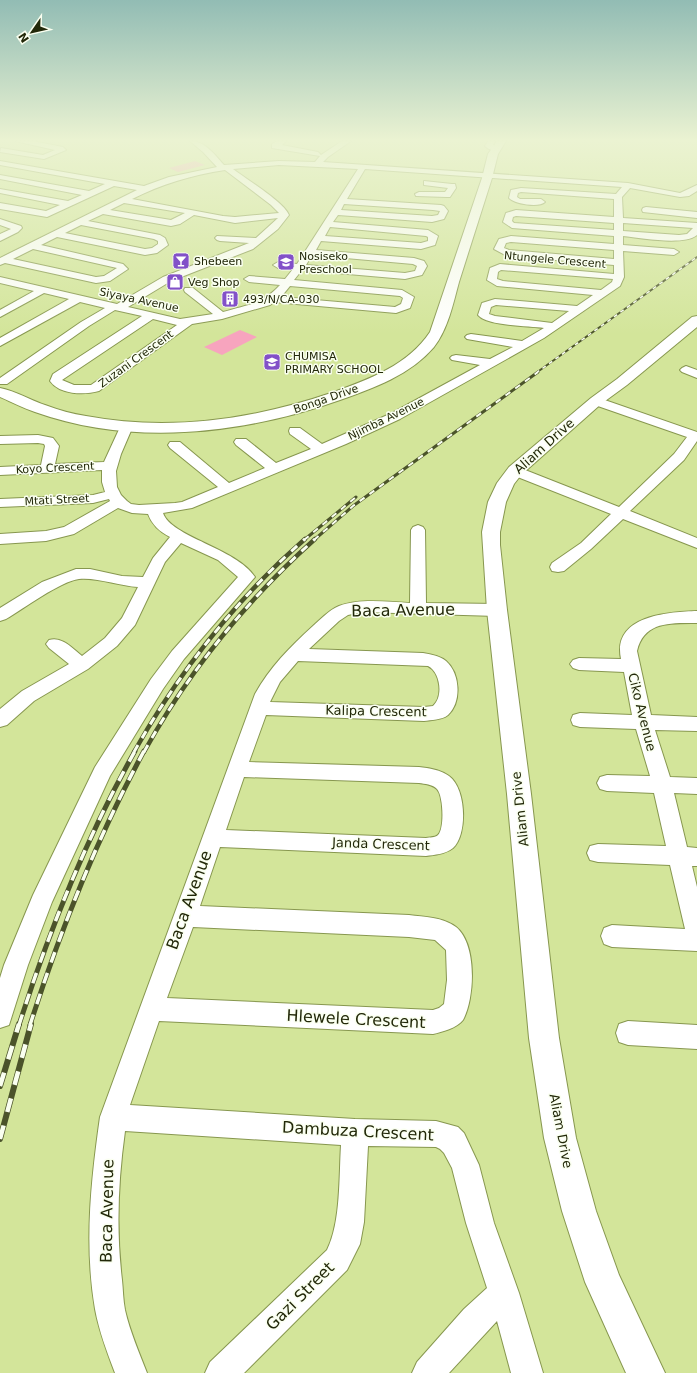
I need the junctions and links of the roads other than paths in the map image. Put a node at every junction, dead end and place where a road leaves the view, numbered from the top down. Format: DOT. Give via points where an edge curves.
graph roads {
  1 [pos="68,205"];
  2 [pos="114,205"];
  3 [pos="152,205"];
  4 [pos="276,205"];
  5 [pos="339,205"];
  6 [pos="404,205"];
  7 [pos="478,205"];
  8 [pos="615,205"];
  9 [pos="0,206"];
  10 [pos="621,206"];
  11 [pos="102,211"];
  12 [pos="191,212"];
  13 [pos="334,212"];
  14 [pos="285,215"];
  15 [pos="697,215"];
  16 [pos="618,220"];
  17 [pos="0,222"];
  18 [pos="80,222"];
  19 [pos="327,224"];
  20 [pos="697,226"];
  21 [pos="697,230"];
  22 [pos="618,233"];
  23 [pos="56,234"];
  24 [pos="0,238"];
  25 [pos="220,238"];
  26 [pos="318,238"];
  27 [pos="259,241"];
  28 [pos="32,246"];
  29 [pos="618,248"];
  30 [pos="309,252"];
  31 [pos="674,252"];
  32 [pos="2,261"];
  33 [pos="618,262"];
  34 [pos="278,265"];
  35 [pos="298,267"];
  36 [pos="619,277"];
  37 [pos="248,279"];
  38 [pos="5,281"];
  39 [pos="287,283"];
  40 [pos="0,288"];
  41 [pos="43,290"];
  42 [pos="189,290"];
  43 [pos="603,293"];
  44 [pos="77,299"];
  45 [pos="274,299"];
  46 [pos="115,308"];
  47 [pos="579,309"];
  48 [pos="0,314"];
  49 [pos="150,316"];
  50 [pos="222,316"];
  51 [pos="697,320"];
  52 [pos="188,322"];
  53 [pos="554,326"];
  54 [pos="471,337"];
  55 [pos="0,343"];
  56 [pos="525,345"];
  57 [pos="456,358"];
  58 [pos="493,363"];
  59 [pos="2,387"];
  60 [pos="596,401"];
  61 [pos="127,426"];
  62 [pos="295,431"];
  63 [pos="696,436"];
  64 [pos="0,440"];
  65 [pos="241,442"];
  66 [pos="175,445"];
  67 [pos="320,449"];
  68 [pos="110,466"];
  69 [pos="47,468"];
  70 [pos="274,468"];
  71 [pos="0,471"];
  72 [pos="515,471"];
  73 [pos="227,488"];
  74 [pos="116,498"];
  75 [pos="0,503"];
  76 [pos="154,509"];
  77 [pos="620,512"];
  78 [pos="418,530"];
  79 [pos="178,537"];
  80 [pos="0,539"];
  81 [pos="697,543"];
  82 [pos="558,567"];
  83 [pos="148,584"];
  84 [pos="418,608"];
  85 [pos="497,610"];
  86 [pos="0,615"];
  87 [pos="697,618"];
  88 [pos="55,644"];
  89 [pos="293,655"];
  90 [pos="579,664"];
  91 [pos="82,665"];
  92 [pos="631,666"];
  93 [pos="258,708"];
  94 [pos="0,720"];
  95 [pos="580,720"];
  96 [pos="643,721"];
  97 [pos="697,724"];
  98 [pos="236,768"];
  99 [pos="607,783"];
  100 [pos="662,785"];
  101 [pos="697,786"];
  102 [pos="212,838"];
  103 [pos="598,853"];
  104 [pos="688,857"];
  105 [pos="186,916"];
  106 [pos="697,933"];
  107 [pos="612,936"];
  108 [pos="697,940"];
  109 [pos="151,1009"];
  110 [pos="0,1016"];
  111 [pos="628,1033"];
  112 [pos="697,1037"];
  113 [pos="113,1117"];
  114 [pos="355,1132"];
  115 [pos="504,1293"];
  116 [pos="131,1373"];
  117 [pos="221,1373"];
  118 [pos="428,1373"];
  119 [pos="527,1373"];
  120 [pos="646,1373"];
  1 -- 9 [label="street" via="50,214"];
  2 -- 11 [label="street"];
  3 -- 12 [label="street"];
  4 -- 14 [label="street"];
  5 -- 13 [label="street, Siyaya Avenue"];
  6 -- 13 [label="street" via="441,208 444,211 441,218 432,219"];
  7 -- 61 [label="street, Bonga Drive" via="437,332 427,347 391,374 324,401 269,416 197,426"];
  8 -- 10 [label="street"];
  10 -- 15 [label="street"];
  10 -- 16 [label="street"];
  11 -- 12 [label="street" via="171,223 177,222"];
  11 -- 18 [label="street"];
  12 -- 14 [label="street" via="231,220"];
  13 -- 19 [label="street, Siyaya Avenue"];
  14 -- 27 [label="street"];
  16 -- 20 [label="street"];
  16 -- 22 [label="street"];
  16 -- 22 [label="street" via="516,213 509,215 507,222 512,225"];
  17 -- 24 [label="street" via="18,228"];
  18 -- 23 [label="street"];
  18 -- 23 [label="street" via="157,237 162,240 163,245 154,251 145,252"];
  19 -- 26 [label="street, Siyaya Avenue"];
  19 -- 26 [label="street" via="428,233 433,236 432,242 421,246"];
  21 -- 22 [label="street" via="690,236 680,238"];
  22 -- 29 [label="street"];
  23 -- 28 [label="street"];
  25 -- 27 [label="street"];
  26 -- 30 [label="street, Siyaya Avenue"];
  27 -- 46 [label="street" via="250,247 214,258 167,279"];
  28 -- 32 [label="street"];
  28 -- 32 [label="street" via="123,268 106,279 96,280"];
  29 -- 31 [label="street"];
  29 -- 33 [label="street"];
  29 -- 33 [label="street" via="511,239 502,241 499,249 507,253"];
  30 -- 35 [label="street, Siyaya Avenue"];
  30 -- 35 [label="street" via="414,261 422,266 419,273 411,276"];
  33 -- 36 [label="street"];
  34 -- 35 [label="street"];
  35 -- 39 [label="street, Siyaya Avenue"];
  36 -- 43 [label="street, Njimba Avenue" via="616,284"];
  36 -- 43 [label="street, Ntungele Crescent" via="500,267 493,270 492,280 501,284"];
  37 -- 39 [label="street"];
  38 -- 40 [label="street"];
  38 -- 41 [label="street, Siyaya Avenue"];
  39 -- 45 [label="street, Siyaya Avenue"];
  39 -- 45 [label="street" via="402,293 409,297 406,306 396,310"];
  41 -- 44 [label="street, Siyaya Avenue"];
  41 -- 48 [label="street"];
  42 -- 50 [label="street"];
  43 -- 47 [label="street, Njimba Avenue"];
  44 -- 46 [label="street, Siyaya Avenue"];
  44 -- 55 [label="street"];
  45 -- 50 [label="street, Siyaya Avenue"];
  46 -- 49 [label="street, Siyaya Avenue"];
  46 -- 59 [label="street"];
  47 -- 53 [label="street, Njimba Avenue"];
  47 -- 53 [label="street" via="495,302 486,305 483,315 493,319"];
  49 -- 52 [label="street, Siyaya Avenue"];
  49 -- 52 [label="street, Zuzani Crescent" via="57,377 56,381 85,390 95,388"];
  50 -- 52 [label="street, Siyaya Avenue"];
  51 -- 60 [label="street, Aliam Drive"];
  53 -- 56 [label="street, Njimba Avenue"];
  54 -- 56 [label="street"];
  56 -- 58 [label="street, Njimba Avenue"];
  57 -- 58 [label="street"];
  58 -- 67 [label="street, Njimba Avenue" via="396,416"];
  59 -- 61 [label="street, Bonga Drive" via="26,404 59,415"];
  60 -- 63 [label="street"];
  60 -- 72 [label="street, Aliam Drive"];
  61 -- 68 [label="street"];
  62 -- 67 [label="street"];
  63 -- 77 [label="street" via="679,457"];
  64 -- 69 [label="street" via="48,441 52,446"];
  65 -- 70 [label="street"];
  66 -- 73 [label="street"];
  67 -- 70 [label="street, Njimba Avenue"];
  68 -- 69 [label="street, Koyo Crescent"];
  68 -- 74 [label="street" via="108,480"];
  69 -- 71 [label="street, Koyo Crescent"];
  70 -- 73 [label="street, Njimba Avenue"];
  72 -- 77 [label="street"];
  72 -- 85 [label="street, Aliam Drive" via="497,502 491,532"];
  73 -- 76 [label="street, Njimba Avenue" via="183,506"];
  74 -- 75 [label="street, Mtati Street"];
  74 -- 76 [label="street, Njimba Avenue" via="132,509"];
  74 -- 80 [label="street" via="69,531 46,536"];
  76 -- 79 [label="street" via="162,526"];
  77 -- 81 [label="street"];
  77 -- 82 [label="street" via="586,546"];
  78 -- 84 [label="street"];
  79 -- 83 [label="street" via="158,561"];
  79 -- 110 [label="street" via="223,557 247,577 178,654 102,773 41,902 16,965"];
  83 -- 86 [label="street" via="76,574 48,586"];
  83 -- 91 [label="street" via="122,631"];
  84 -- 85 [label="street, Baca Avenue"];
  84 -- 89 [label="street, Baca Avenue" via="362,607 344,610 332,616"];
  85 -- 120 [label="street, Aliam Drive" via="544,1038 560,1138 579,1211 603,1282"];
  87 -- 92 [label="street, Ciko Avenue" via="673,617 640,628 629,642"];
  88 -- 91 [label="street"];
  89 -- 93 [label="street, Baca Avenue" via="274,677"];
  89 -- 93 [label="street, Kalipa Crescent" via="433,661 444,669 446,704 439,711 424,714"];
  90 -- 92 [label="street"];
  91 -- 94 [label="street" via="28,696"];
  92 -- 96 [label="street, Ciko Avenue"];
  93 -- 98 [label="street, Baca Avenue"];
  95 -- 96 [label="street"];
  96 -- 97 [label="street"];
  96 -- 100 [label="street, Ciko Avenue"];
  98 -- 102 [label="street, Baca Avenue"];
  98 -- 102 [label="street, Janda Crescent" via="432,777 449,787 452,825 448,839 443,844 426,847"];
  99 -- 100 [label="street"];
  100 -- 101 [label="street"];
  100 -- 104 [label="street, Ciko Avenue"];
  102 -- 105 [label="street, Baca Avenue"];
  103 -- 104 [label="street"];
  104 -- 106 [label="street, Ciko Avenue"];
  105 -- 109 [label="street, Baca Avenue"];
  105 -- 109 [label="street, Hlewele Crescent" via="409,926 439,930 457,947 459,969 455,1010 444,1020 433,1022"];
  107 -- 108 [label="street"];
  109 -- 113 [label="street, Baca Avenue"];
  111 -- 112 [label="street"];
  113 -- 114 [label="street, Dambuza Crescent"];
  113 -- 116 [label="street, Baca Avenue" via="103,1229 106,1272 110,1309"];
  114 -- 115 [label="street, Dambuza Crescent" via="436,1134 448,1137 454,1143 465,1165 480,1223"];
  114 -- 117 [label="street, Gazi Street" via="350,1222 346,1244 322,1276"];
  115 -- 118 [label="street" via="475,1320"];
  115 -- 119 [label="street, Dambuza Crescent"];
}
